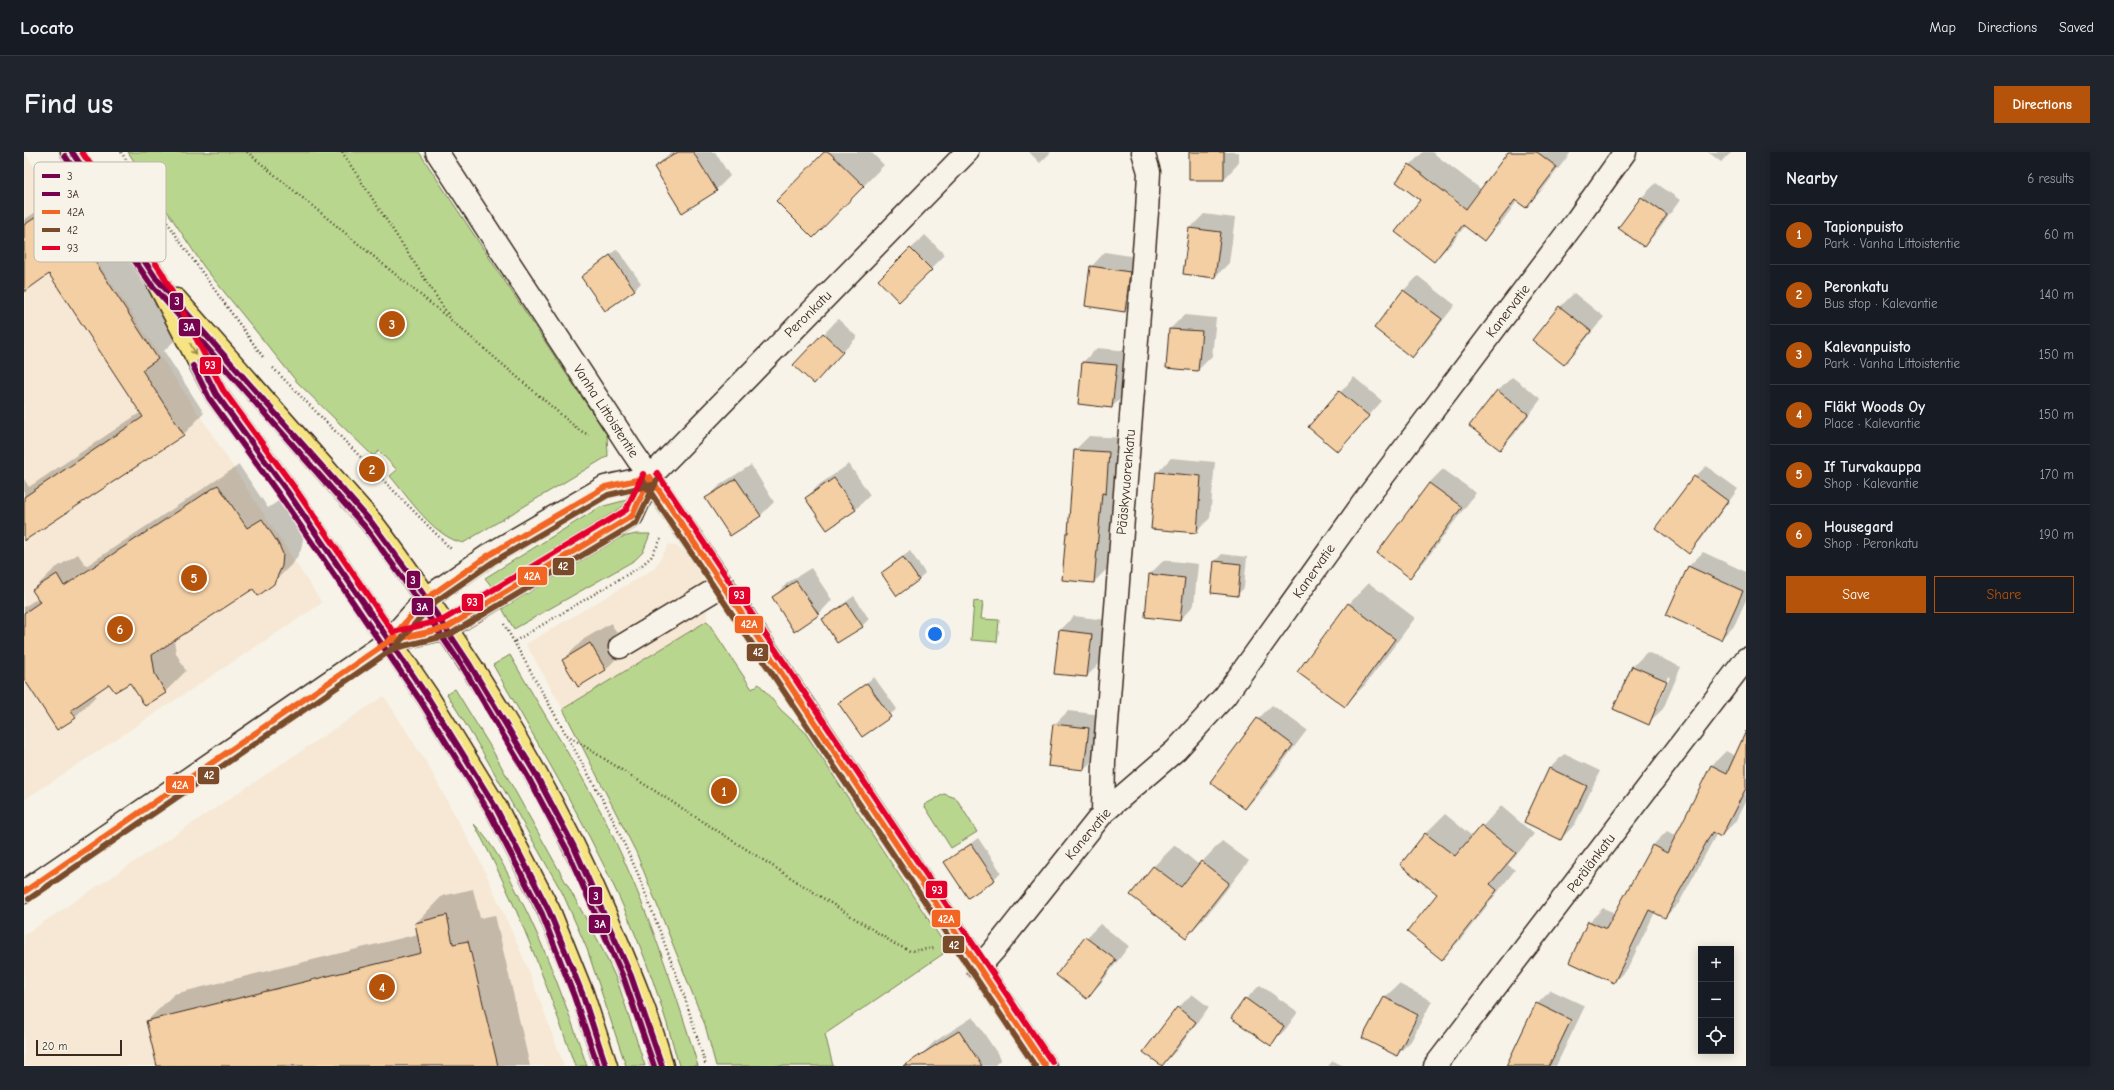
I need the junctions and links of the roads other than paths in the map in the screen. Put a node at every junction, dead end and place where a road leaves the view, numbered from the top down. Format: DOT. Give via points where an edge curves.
graph roads {
  1 [pos="72,152"];
  2 [pos="437,152"];
  3 [pos="967,152"];
  4 [pos="1143,152"];
  5 [pos="1625,152"];
  6 [pos="79,162"];
  7 [pos="145,262"];
  8 [pos="155,277"];
  9 [pos="650,477"];
  10 [pos="723,585"];
  11 [pos="427,598"];
  12 [pos="446,628"];
  13 [pos="389,641"];
  14 [pos="620,647"];
  15 [pos="1746,659"];
  16 [pos="1103,813"];
  17 [pos="24,892"];
  18 [pos="978,968"];
  19 [pos="606,1066"];
  20 [pos="662,1066"];
  21 [pos="1045,1066"];
  22 [pos="1435,1066"];
  1 -- 6 [label="main road"];
  2 -- 9 [label="street, Vanha Littoistentie"];
  3 -- 9 [label="street, Peronkatu"];
  4 -- 16 [label="street, Pääskyvuorenkatu" via="1149,172 1147,212 1104,760"];
  5 -- 16 [label="street, Kanervatie" via="1576,221 1363,503 1225,696 1176,750"];
  7 -- 8 [label="main road"];
  8 -- 11 [label="main road" via="372,523"];
  8 -- 13 [label="main road, one-way" via="216,394"];
  9 -- 10 [label="street, Vanha Littoistentie"];
  9 -- 11 [label="street, Peronkatu" via="605,487 484,558"];
  9 -- 12 [label="street, Peronkatu" via="632,516"];
  10 -- 14 [label="street"];
  10 -- 18 [label="street, Vanha Littoistentie"];
  11 -- 12 [label="main road"];
  11 -- 13 [label="street, Peronkatu"];
  12 -- 13 [label="street, Peronkatu"];
  12 -- 20 [label="main road" via="482,682 543,785 590,879 632,978"];
  13 -- 17 [label="street, Peronkatu"];
  13 -- 19 [label="main road" via="496,808 549,911 582,993"];
  15 -- 22 [label="street, Perälänkatu"];
  16 -- 18 [label="street, Kanervatie"];
  18 -- 21 [label="street, Vanha Littoistentie"];
}
